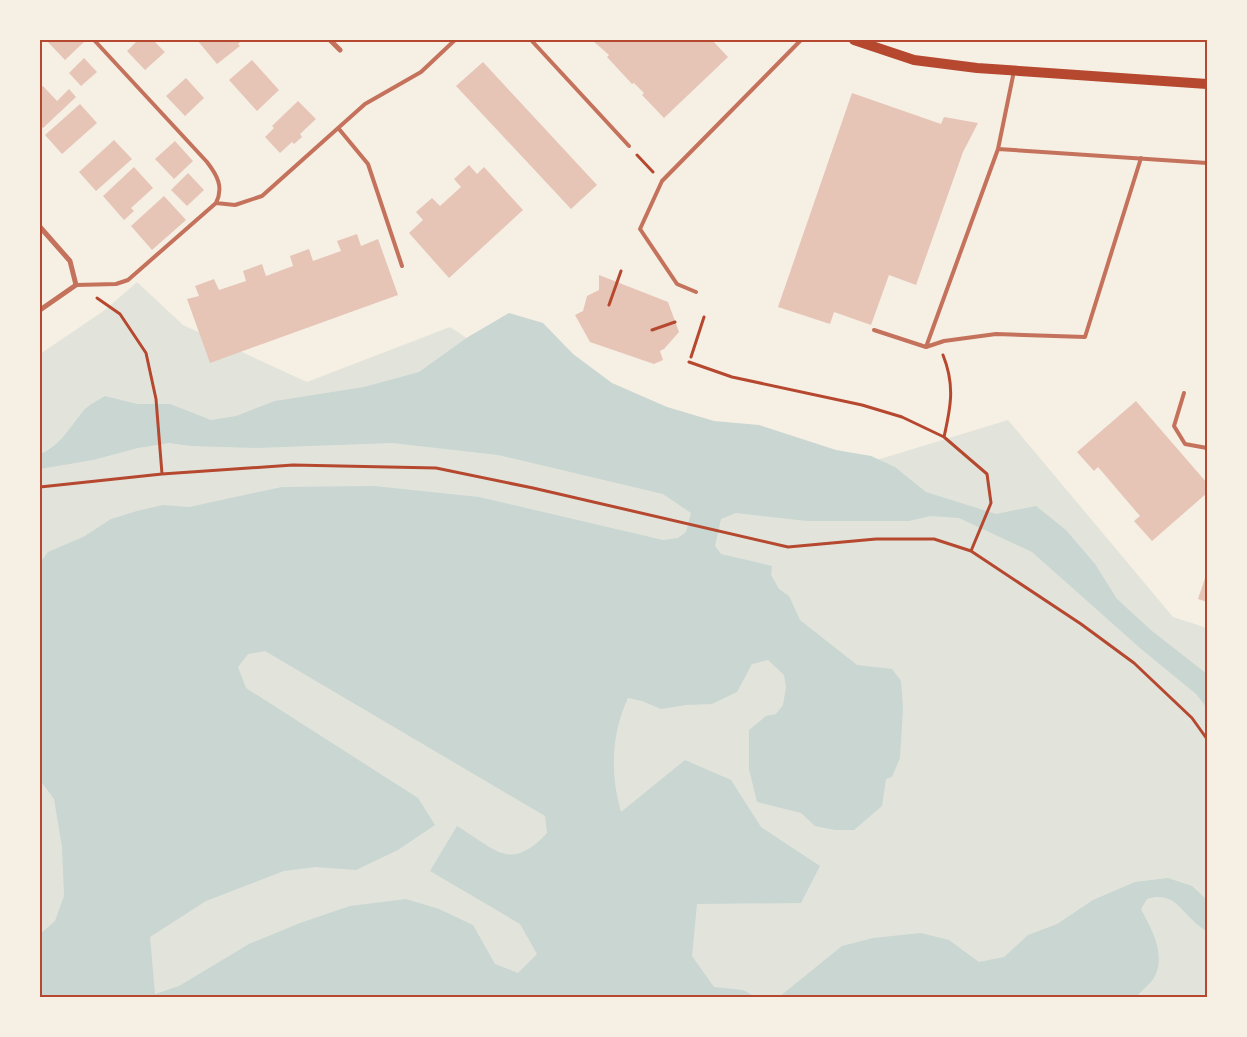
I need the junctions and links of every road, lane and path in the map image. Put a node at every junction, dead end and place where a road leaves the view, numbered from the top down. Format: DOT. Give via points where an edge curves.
graph roads {
  1 [pos="94,40"];
  2 [pos="330,40"];
  3 [pos="455,40"];
  4 [pos="532,40"];
  5 [pos="800,40"];
  6 [pos="854,40"];
  7 [pos="340,50"];
  8 [pos="1014,71"];
  9 [pos="1207,84"];
  10 [pos="339,129"];
  11 [pos="629,146"];
  12 [pos="998,149"];
  13 [pos="1141,158"];
  14 [pos="1207,163"];
  15 [pos="662,181"];
  16 [pos="216,202"];
  17 [pos="40,227"];
  18 [pos="402,266"];
  19 [pos="621,271"];
  20 [pos="76,285"];
  21 [pos="696,292"];
  22 [pos="91,295"];
  23 [pos="609,305"];
  24 [pos="40,310"];
  25 [pos="704,317"];
  26 [pos="675,322"];
  27 [pos="652,330"];
  28 [pos="874,330"];
  29 [pos="944,341"];
  30 [pos="926,347"];
  31 [pos="691,357"];
  32 [pos="689,362"];
  33 [pos="1184,393"];
  34 [pos="944,437"];
  35 [pos="1207,448"];
  36 [pos="162,474"];
  37 [pos="40,487"];
  38 [pos="971,551"];
  39 [pos="1207,739"];
  1 -- 16 [label="lane" via="217,175 221,193"];
  2 -- 7 [label="street"];
  3 -- 10 [label="lane" via="422,72 365,104"];
  4 -- 11 [label="lane"];
  5 -- 15 [label="lane"];
  6 -- 8 [label="main road" via="914,60"];
  8 -- 9 [label="main road"];
  8 -- 12 [label="lane"];
  10 -- 16 [label="lane" via="262,196 235,205"];
  10 -- 18 [label="lane" via="368,164"];
  11 -- 15 [label="path"];
  12 -- 13 [label="lane"];
  12 -- 30 [label="lane"];
  13 -- 14 [label="lane"];
  13 -- 29 [label="lane" via="1084,337 996,334"];
  15 -- 21 [label="lane" via="640,229 677,284"];
  16 -- 20 [label="lane" via="128,280 116,284"];
  17 -- 20 [label="street" via="70,261"];
  19 -- 23 [label="path"];
  20 -- 24 [label="street"];
  22 -- 36 [label="path" via="120,314 146,353 156,399"];
  25 -- 31 [label="path"];
  26 -- 27 [label="path"];
  28 -- 30 [label="lane"];
  29 -- 30 [label="lane"];
  29 -- 34 [label="path" via="942,352 949,371 952,404"];
  32 -- 34 [label="path" via="732,377 862,405 902,417"];
  33 -- 35 [label="lane" via="1174,426 1185,444"];
  34 -- 38 [label="path" via="987,474 991,503"];
  36 -- 37 [label="path"];
  36 -- 38 [label="path" via="293,465 436,468 788,547 876,539 934,539"];
  38 -- 39 [label="path" via="1134,663 1192,718"];
}
